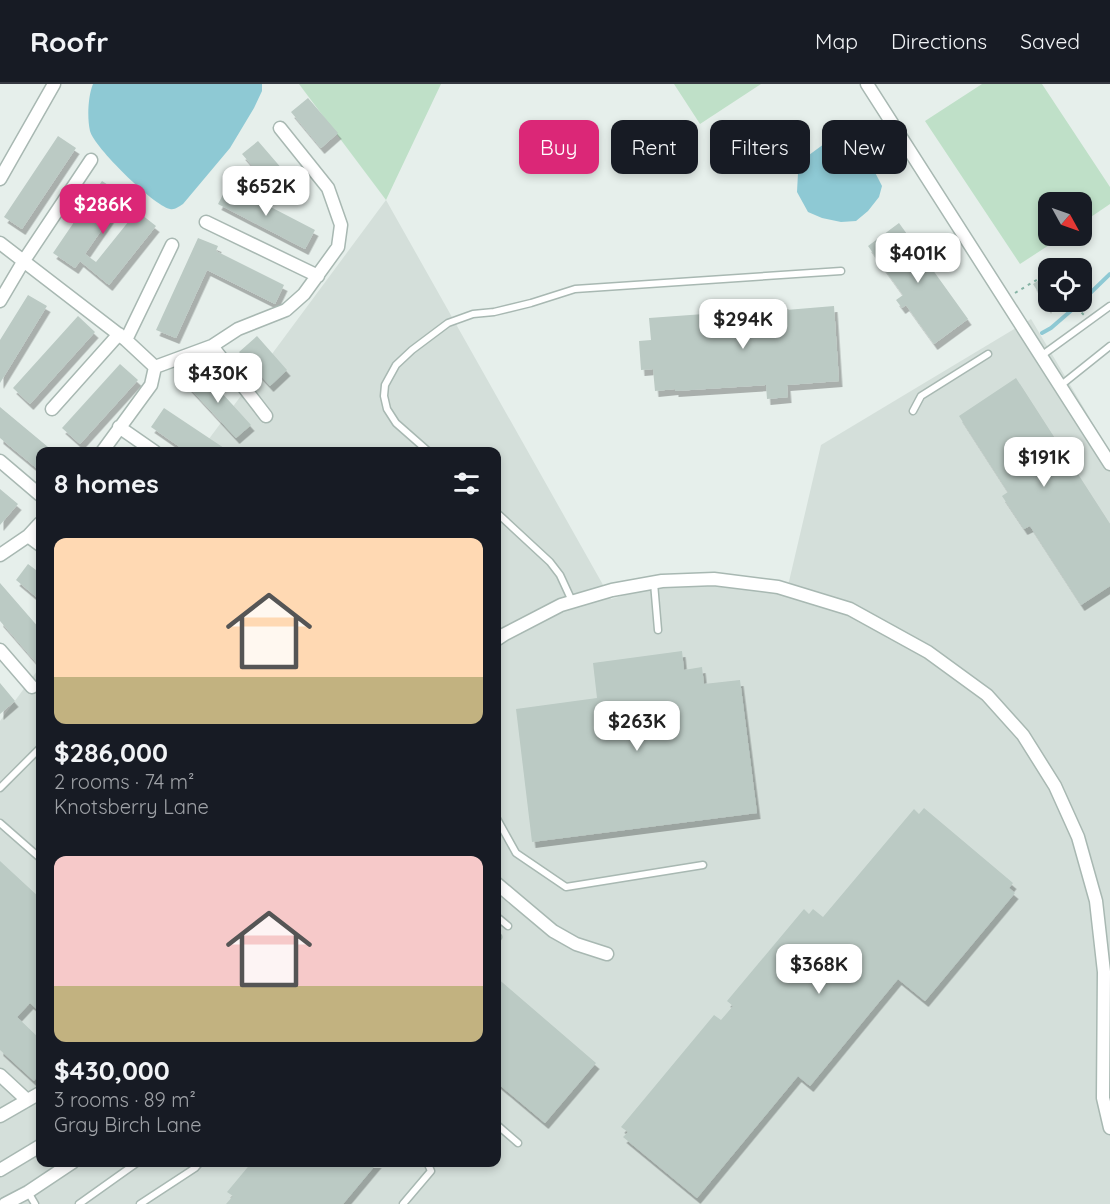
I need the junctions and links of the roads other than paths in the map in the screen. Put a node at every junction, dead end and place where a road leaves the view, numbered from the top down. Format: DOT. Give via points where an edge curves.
graph roads {
  1 [pos="54,84"];
  2 [pos="867,84"];
  3 [pos="280,128"];
  4 [pos="91,160"];
  5 [pos="0,179"];
  6 [pos="206,222"];
  7 [pos="0,243"];
  8 [pos="172,245"];
  9 [pos="23,262"];
  10 [pos="841,271"];
  11 [pos="318,276"];
  12 [pos="0,301"];
  13 [pos="1110,306"];
  14 [pos="122,337"];
  15 [pos="212,346"];
  16 [pos="1110,346"];
  17 [pos="988,354"];
  18 [pos="1041,356"];
  19 [pos="155,367"];
  20 [pos="1060,386"];
  21 [pos="52,409"];
  22 [pos="913,411"];
  23 [pos="266,416"];
  24 [pos="119,427"];
  25 [pos="105,447"];
  26 [pos="148,447"];
  27 [pos="423,447"];
  28 [pos="0,461"];
  29 [pos="1110,464"];
  30 [pos="36,492"];
  31 [pos="501,517"];
  32 [pos="36,527"];
  33 [pos="28,536"];
  34 [pos="36,542"];
  35 [pos="0,555"];
  36 [pos="654,582"];
  37 [pos="572,602"];
  38 [pos="658,630"];
  39 [pos="501,637"];
  40 [pos="0,650"];
  41 [pos="32,687"];
  42 [pos="36,752"];
  43 [pos="0,788"];
  44 [pos="0,823"];
  45 [pos="501,826"];
  46 [pos="36,854"];
  47 [pos="703,865"];
  48 [pos="501,887"];
  49 [pos="501,920"];
  50 [pos="508,926"];
  51 [pos="607,954"];
  52 [pos="1104,972"];
  53 [pos="1110,993"];
  54 [pos="0,1076"];
  55 [pos="36,1094"];
  56 [pos="27,1100"];
  57 [pos="0,1116"];
  58 [pos="501,1128"];
  59 [pos="1110,1128"];
  60 [pos="518,1143"];
  61 [pos="36,1148"];
  62 [pos="66,1167"];
  63 [pos="131,1167"];
  64 [pos="196,1167"];
  65 [pos="429,1167"];
  66 [pos="0,1170"];
  67 [pos="28,1192"];
  68 [pos="5,1204"];
  69 [pos="35,1204"];
  70 [pos="79,1204"];
  71 [pos="140,1204"];
  72 [pos="403,1204"];
  1 -- 5 [label="street"];
  2 -- 18 [label="street"];
  3 -- 11 [label="street" via="328,188 341,225 338,247"];
  4 -- 9 [label="street"];
  6 -- 11 [label="street"];
  7 -- 9 [label="street"];
  8 -- 14 [label="street"];
  9 -- 12 [label="street"];
  9 -- 14 [label="street"];
  10 -- 27 [label="lane" via="575,289 448,323 396,365 386,385 387,409 396,423"];
  11 -- 15 [label="street" via="286,310 237,329"];
  13 -- 18 [label="lane"];
  14 -- 19 [label="street"];
  14 -- 21 [label="street"];
  15 -- 19 [label="street"];
  15 -- 23 [label="street"];
  16 -- 20 [label="lane"];
  17 -- 22 [label="lane" via="921,396"];
  18 -- 20 [label="street"];
  19 -- 24 [label="street" via="151,385"];
  20 -- 29 [label="street"];
  24 -- 25 [label="street"];
  24 -- 26 [label="street"];
  28 -- 30 [label="street"];
  31 -- 37 [label="lane" via="550,562"];
  32 -- 33 [label="street"];
  33 -- 34 [label="street"];
  33 -- 35 [label="street"];
  36 -- 37 [label="street"];
  36 -- 38 [label="lane"];
  36 -- 52 [label="street" via="714,579 773,586 850,609 928,652 987,695 1023,735 1055,786 1078,837 1096,901"];
  37 -- 39 [label="street"];
  40 -- 41 [label="street"];
  42 -- 43 [label="lane"];
  44 -- 46 [label="lane"];
  45 -- 47 [label="lane" via="516,854 566,887"];
  48 -- 51 [label="street" via="553,931"];
  49 -- 50 [label="lane"];
  52 -- 53 [label="street"];
  52 -- 59 [label="street" via="1103,1098"];
  54 -- 56 [label="street"];
  55 -- 56 [label="street"];
  56 -- 57 [label="street"];
  58 -- 60 [label="lane"];
  61 -- 66 [label="street"];
  62 -- 67 [label="street"];
  63 -- 70 [label="lane"];
  64 -- 71 [label="lane"];
  65 -- 72 [label="lane" via="431,1171"];
  67 -- 68 [label="street"];
  67 -- 69 [label="lane"];
}
